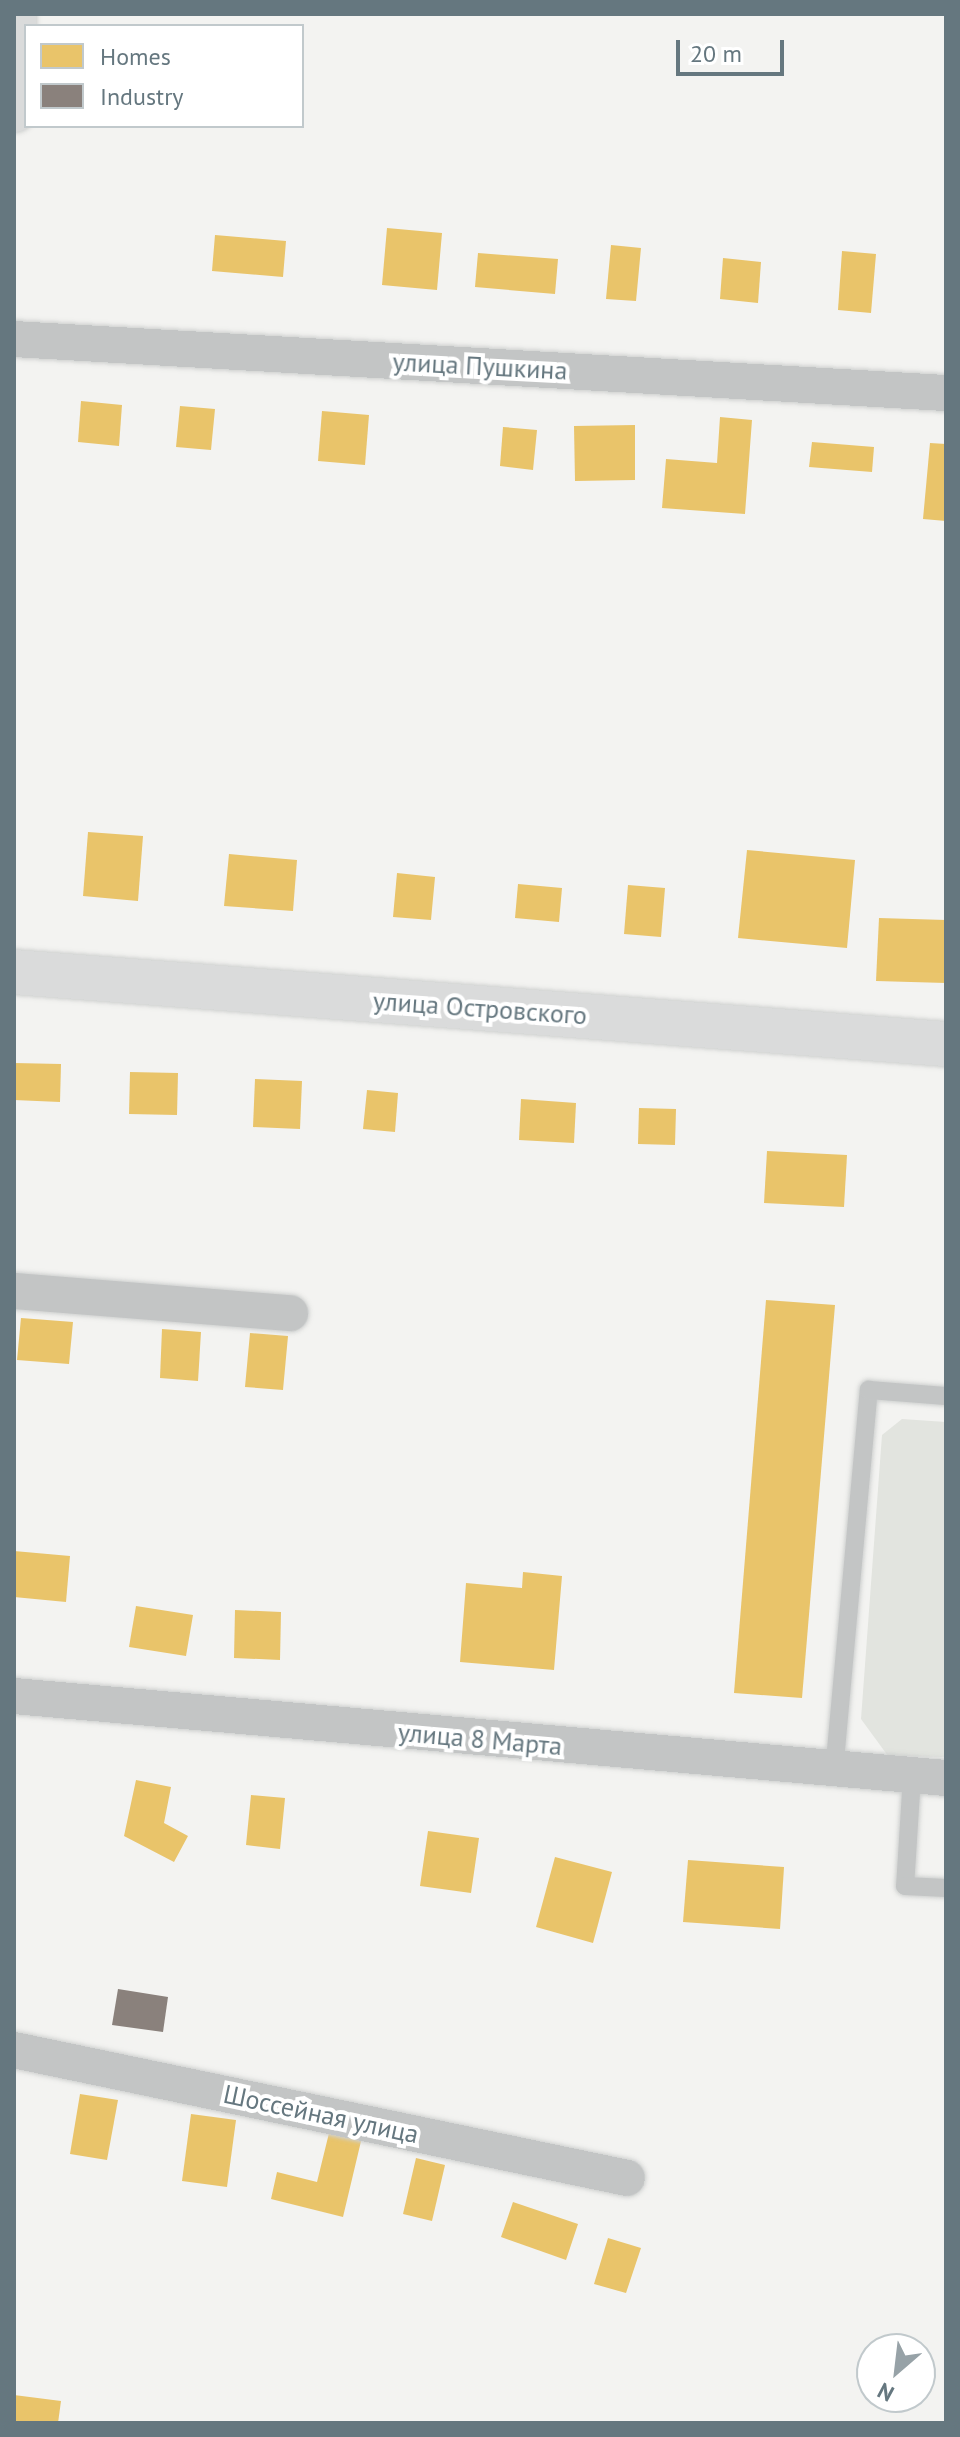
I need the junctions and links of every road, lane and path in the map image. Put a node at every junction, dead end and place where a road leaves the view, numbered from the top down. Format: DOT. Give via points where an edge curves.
graph roads {
  1 [pos="14,14"];
  2 [pos="14,95"];
  3 [pos="14,110"];
  4 [pos="14,339"];
  5 [pos="946,393"];
  6 [pos="14,972"];
  7 [pos="946,1044"];
  8 [pos="14,1291"];
  9 [pos="290,1313"];
  10 [pos="946,1396"];
  11 [pos="14,1696"];
  12 [pos="834,1772"];
  13 [pos="929,1777"];
  14 [pos="946,1888"];
  15 [pos="14,2050"];
  16 [pos="627,2178"];
  1 -- 2 [label="street"];
  2 -- 3 [label="street"];
  4 -- 5 [label="street, улица Пушкина"];
  6 -- 7 [label="street, улица Островского"];
  8 -- 9 [label="street"];
  10 -- 12 [label="lane" via="869,1390"];
  11 -- 12 [label="street, улица 8 Марта"];
  12 -- 13 [label="street, улица 8 Марта"];
  13 -- 14 [label="lane" via="905,1886"];
  15 -- 16 [label="street, Шоссейная улица"];
}
